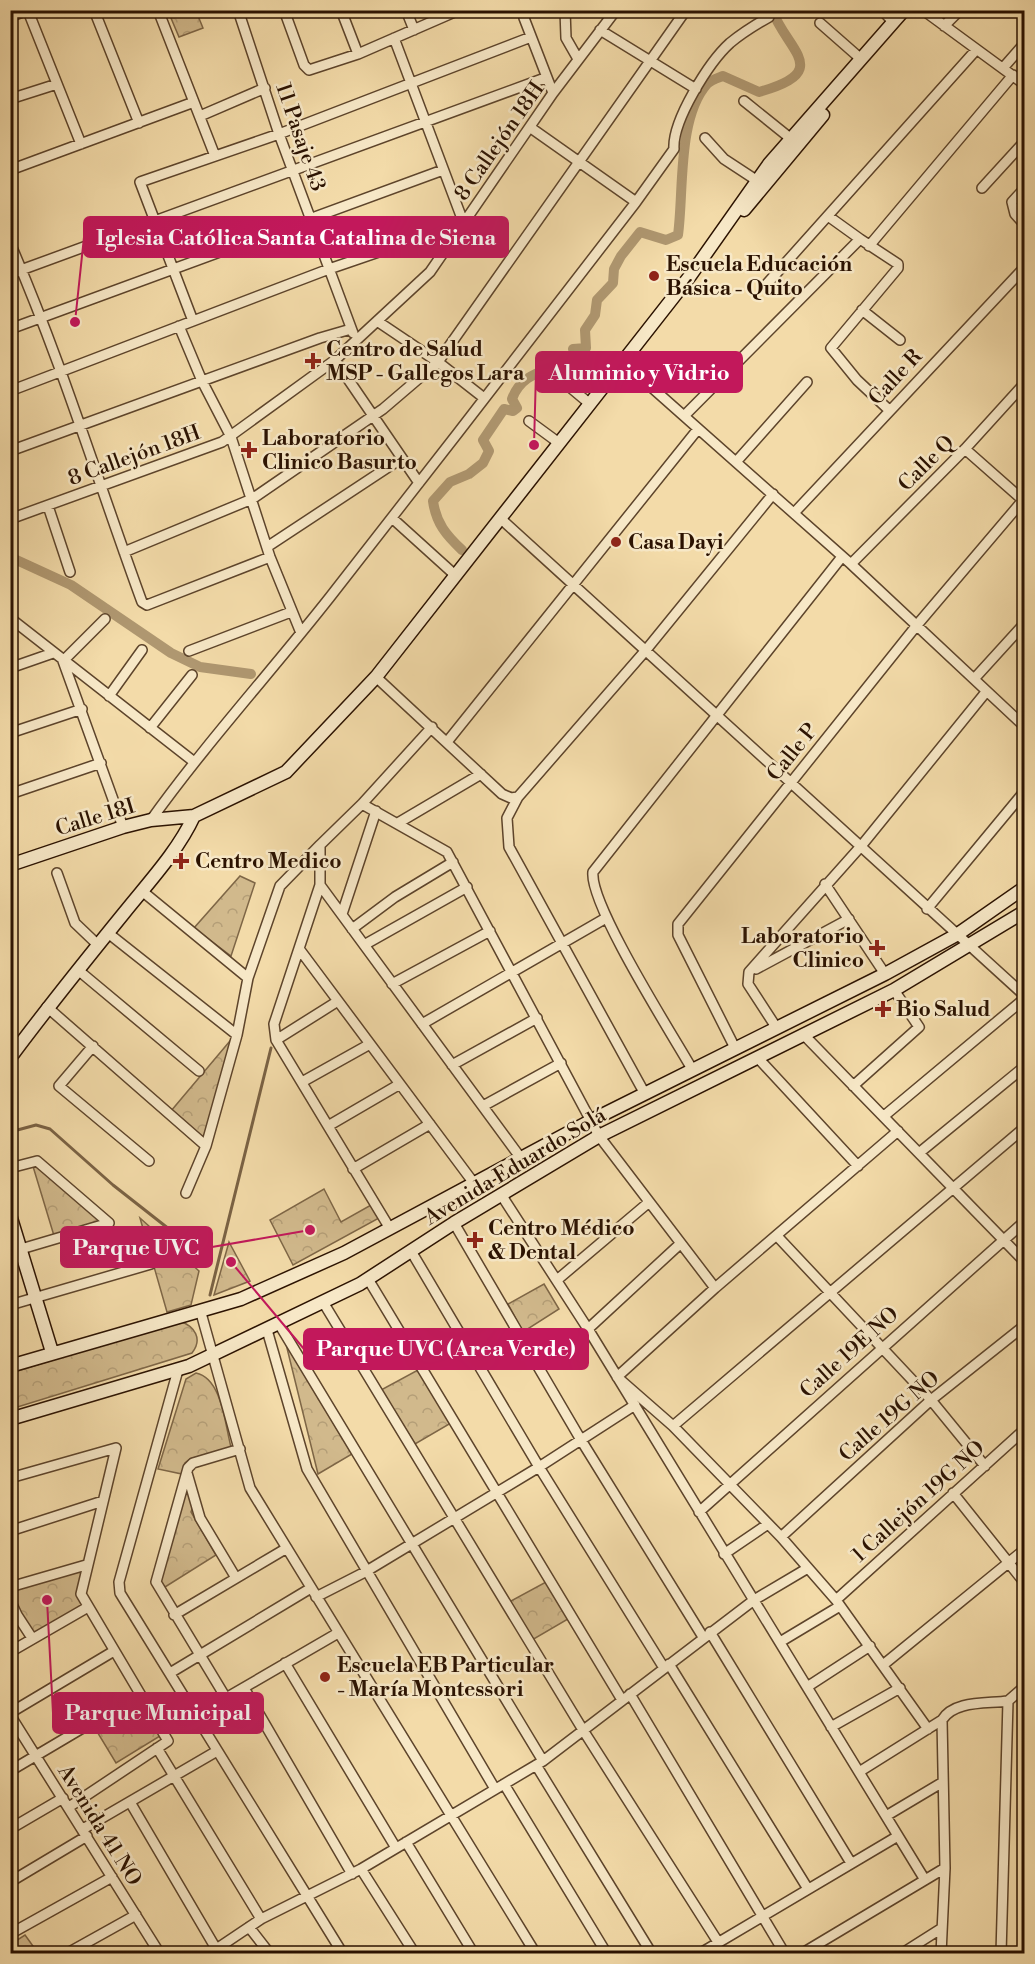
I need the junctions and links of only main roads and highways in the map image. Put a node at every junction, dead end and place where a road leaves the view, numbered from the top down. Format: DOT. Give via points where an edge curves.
graph roads {
  1 [pos="904,10"];
  2 [pos="912,10"];
  3 [pos="828,103"];
  4 [pos="690,276"];
  5 [pos="194,816"];
  6 [pos="10,865"];
  7 [pos="1024,888"];
  8 [pos="1024,912"];
  9 [pos="10,1058"];
  10 [pos="10,1215"];
  11 [pos="52,1352"];
  12 [pos="10,1366"];
  13 [pos="10,1419"];
  1 -- 3 [label="main road"];
  2 -- 3 [label="main road"];
  3 -- 4 [label="main road"];
  3 -- 4 [label="main road" via="790,138 756,180"];
  4 -- 5 [label="main road" via="375,677 286,772"];
  5 -- 6 [label="main road, Calle 18I" via="123,827"];
  5 -- 9 [label="main road" via="142,891"];
  7 -- 11 [label="main road, Avenida Eduardo Solá" via="957,934 885,974 520,1157 344,1253 201,1312"];
  8 -- 13 [label="main road, Avenida Eduardo Solá" via="894,990 599,1136 368,1279 323,1302 178,1370"];
  10 -- 11 [label="main road"];
  11 -- 12 [label="main road, Avenida Eduardo Solá"];
}
